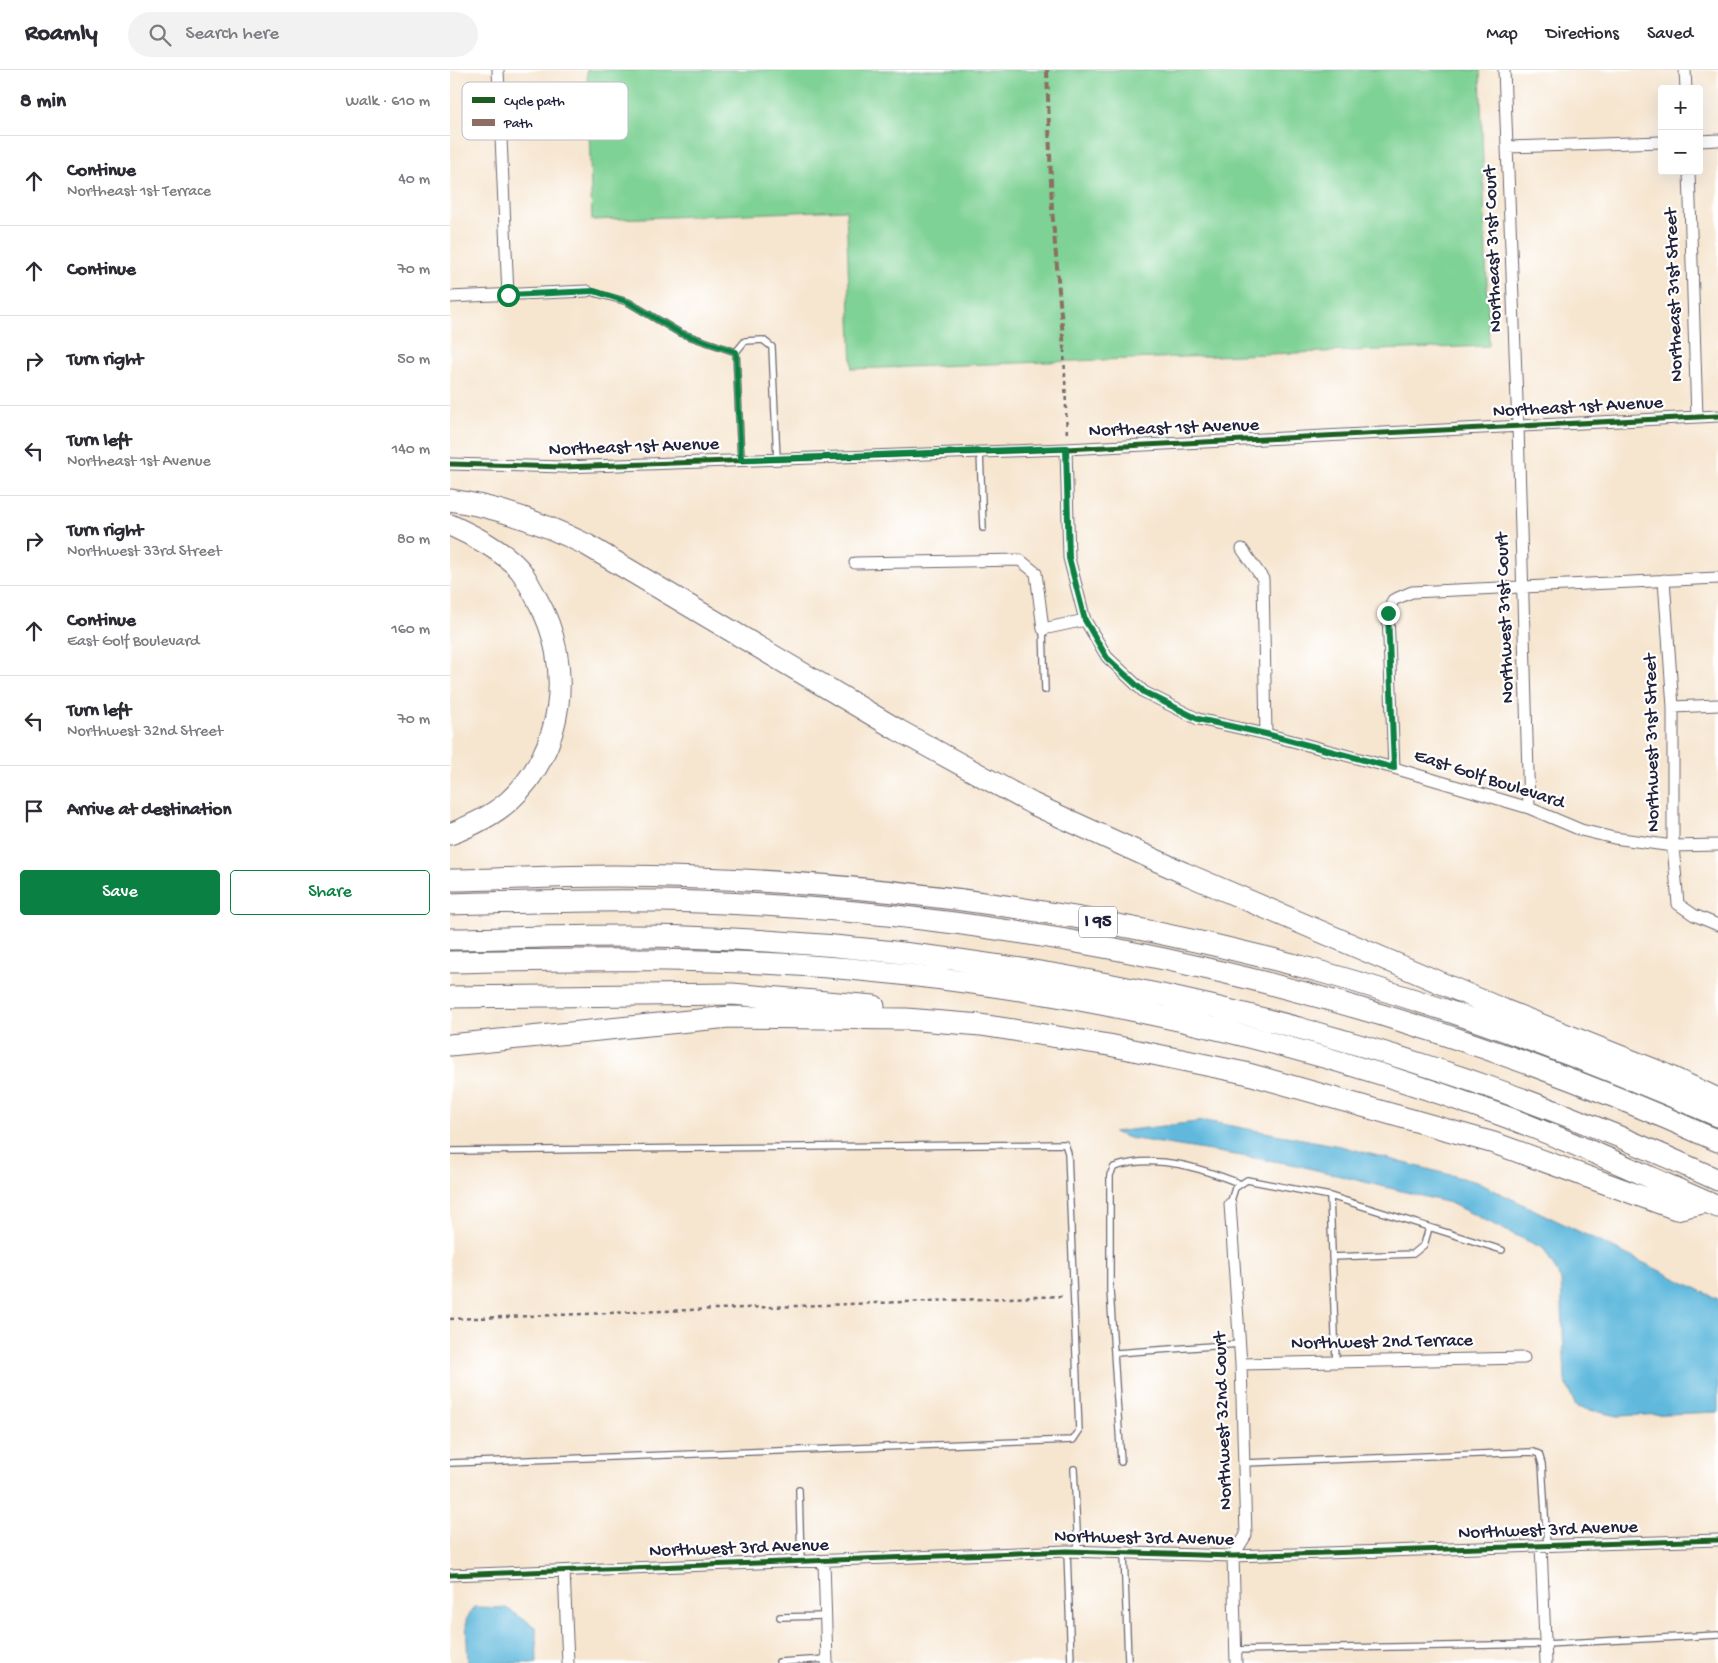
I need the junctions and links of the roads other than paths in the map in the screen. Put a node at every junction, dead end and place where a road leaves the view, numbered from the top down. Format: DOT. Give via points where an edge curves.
graph roads {
  1 [pos="1504,70"];
  2 [pos="1685,70"];
  3 [pos="1686,85"];
  4 [pos="501,140"];
  5 [pos="1718,140"];
  6 [pos="1703,141"];
  7 [pos="1658,142"];
  8 [pos="1507,148"];
  9 [pos="1689,175"];
  10 [pos="587,291"];
  11 [pos="508,295"];
  12 [pos="450,298"];
  13 [pos="736,352"];
  14 [pos="1718,416"];
  15 [pos="1697,417"];
  16 [pos="1518,426"];
  17 [pos="1066,448"];
  18 [pos="980,452"];
  19 [pos="777,459"];
  20 [pos="741,460"];
  21 [pos="450,464"];
  22 [pos="450,500"];
  23 [pos="450,525"];
  24 [pos="983,528"];
  25 [pos="1242,549"];
  26 [pos="854,563"];
  27 [pos="1718,578"];
  28 [pos="1664,580"];
  29 [pos="1522,586"];
  30 [pos="1085,620"];
  31 [pos="1043,629"];
  32 [pos="1045,690"];
  33 [pos="1718,705"];
  34 [pos="1673,707"];
  35 [pos="1266,734"];
  36 [pos="1394,768"];
  37 [pos="1529,808"];
  38 [pos="450,834"];
  39 [pos="1718,845"];
  40 [pos="1673,846"];
  41 [pos="450,880"];
  42 [pos="450,904"];
  43 [pos="1718,926"];
  44 [pos="450,940"];
  45 [pos="450,962"];
  46 [pos="450,997"];
  47 [pos="951,1022"];
  48 [pos="450,1045"];
  49 [pos="1718,1099"];
  50 [pos="1718,1116"];
  51 [pos="1718,1141"];
  52 [pos="450,1151"];
  53 [pos="1718,1180"];
  54 [pos="1241,1184"];
  55 [pos="1330,1196"];
  56 [pos="1230,1204"];
  57 [pos="1712,1204"];
  58 [pos="1429,1228"];
  59 [pos="1502,1250"];
  60 [pos="1332,1258"];
  61 [pos="1240,1344"];
  62 [pos="1116,1353"];
  63 [pos="1524,1358"];
  64 [pos="1336,1362"];
  65 [pos="1241,1364"];
  66 [pos="1122,1462"];
  67 [pos="450,1463"];
  68 [pos="1244,1464"];
  69 [pos="1074,1469"];
  70 [pos="799,1490"];
  71 [pos="1718,1540"];
  72 [pos="1544,1546"];
  73 [pos="1073,1551"];
  74 [pos="1124,1553"];
  75 [pos="1233,1556"];
  76 [pos="824,1561"];
  77 [pos="801,1562"];
  78 [pos="564,1571"];
  79 [pos="450,1575"];
  80 [pos="826,1616"];
  81 [pos="780,1617"];
  82 [pos="1718,1636"];
  83 [pos="1545,1644"];
  84 [pos="1236,1650"];
  85 [pos="827,1661"];
  86 [pos="1128,1661"];
  87 [pos="779,1662"];
  88 [pos="568,1663"];
  89 [pos="1071,1663"];
  90 [pos="1236,1663"];
  91 [pos="1546,1663"];
  1 -- 8 [label="street, Northeast 31st Court"];
  2 -- 3 [label="street"];
  4 -- 11 [label="street"];
  5 -- 6 [label="street"];
  7 -- 8 [label="street"];
  8 -- 16 [label="street, Northeast 31st Court"];
  9 -- 15 [label="street, Northeast 31st Street"];
  10 -- 11 [label="street"];
  10 -- 13 [label="lane" via="628,302 680,333"];
  11 -- 12 [label="street"];
  13 -- 19 [label="lane" via="744,341 763,340 772,348"];
  13 -- 20 [label="lane"];
  14 -- 15 [label="street, Northeast 1st Avenue"];
  15 -- 16 [label="street, Northeast 1st Avenue"];
  16 -- 17 [label="street, Northeast 1st Avenue"];
  16 -- 29 [label="street, Northwest 31st Court"];
  17 -- 18 [label="street, Northeast 1st Avenue"];
  17 -- 30 [label="street, East Golf Boulevard" via="1069,558"];
  18 -- 19 [label="street, Northeast 1st Avenue"];
  18 -- 24 [label="lane"];
  19 -- 20 [label="street, Northeast 1st Avenue"];
  20 -- 21 [label="street, Northeast 1st Avenue" via="564,467"];
  22 -- 49 [label="highway" via="534,520 587,545 919,743 1033,804 1184,873"];
  23 -- 38 [label="highway" via="483,542 520,571 550,623 559,658 560,678 556,718 548,743 523,785 497,810 468,828"];
  25 -- 35 [label="street" via="1263,580"];
  26 -- 31 [label="street" via="1020,560 1036,573"];
  27 -- 28 [label="street"];
  28 -- 29 [label="street"];
  28 -- 34 [label="street, Northwest 31st Street"];
  29 -- 36 [label="street" via="1412,592 1393,600 1388,613"];
  29 -- 37 [label="street, Northwest 31st Court"];
  30 -- 31 [label="street"];
  30 -- 35 [label="street, East Golf Boulevard" via="1107,658 1144,692 1198,719"];
  31 -- 32 [label="lane"];
  33 -- 34 [label="street"];
  34 -- 40 [label="street, Northwest 31st Street"];
  35 -- 36 [label="street, East Golf Boulevard"];
  36 -- 37 [label="street, East Golf Boulevard"];
  37 -- 40 [label="street, East Golf Boulevard" via="1581,830"];
  39 -- 40 [label="street, East Golf Boulevard"];
  40 -- 43 [label="street, Northwest 31st Street" via="1678,904"];
  41 -- 50 [label="highway, I 95" via="614,876 786,883 955,900 1062,915 1235,951 1318,971 1400,996 1563,1051"];
  42 -- 51 [label="highway" via="616,900 783,906 955,923 1120,950 1287,988 1449,1035 1609,1094"];
  44 -- 53 [label="highway" via="684,937 768,941 934,956 1103,982 1267,1019 1428,1066 1508,1093"];
  45 -- 57 [label="highway" via="684,960 850,969 1100,1004 1263,1041 1424,1089 1526,1125"];
  46 -- 47 [label="highway" via="732,994 930,1011"];
  47 -- 48 [label="highway" via="728,1017"];
  47 -- 57 [label="highway" via="1109,1045 1244,1074 1494,1142 1676,1209"];
  52 -- 67 [label="lane" via="1065,1144 1068,1153 1079,1431 1073,1440"];
  54 -- 55 [label="lane" via="1247,1180"];
  54 -- 56 [label="lane" via="1235,1188"];
  54 -- 62 [label="lane" via="1189,1165 1144,1161 1114,1167 1108,1183 1110,1290"];
  55 -- 58 [label="lane"];
  55 -- 60 [label="lane"];
  56 -- 61 [label="street, Northwest 32nd Court"];
  58 -- 59 [label="lane"];
  58 -- 60 [label="lane" via="1424,1245 1413,1254"];
  60 -- 64 [label="lane"];
  61 -- 62 [label="lane"];
  61 -- 65 [label="street, Northwest 32nd Court"];
  62 -- 66 [label="lane"];
  63 -- 64 [label="street, Northwest 2nd Terrace"];
  64 -- 65 [label="street, Northwest 2nd Terrace"];
  65 -- 68 [label="street, Northwest 32nd Court"];
  68 -- 72 [label="lane" via="1533,1452 1540,1454 1542,1464"];
  68 -- 75 [label="street, Northwest 32nd Court" via="1246,1536"];
  69 -- 73 [label="lane"];
  70 -- 77 [label="lane"];
  71 -- 72 [label="street, Northwest 3rd Avenue"];
  72 -- 75 [label="street, Northwest 3rd Avenue"];
  72 -- 83 [label="street"];
  73 -- 74 [label="street, Northwest 3rd Avenue"];
  73 -- 76 [label="street, Northwest 3rd Avenue"];
  73 -- 89 [label="lane"];
  74 -- 75 [label="street, Northwest 3rd Avenue"];
  74 -- 86 [label="lane"];
  75 -- 84 [label="street"];
  76 -- 77 [label="street, Northwest 3rd Avenue"];
  76 -- 80 [label="street"];
  77 -- 78 [label="street, Northwest 3rd Avenue"];
  78 -- 79 [label="street, Northwest 3rd Avenue"];
  78 -- 88 [label="street"];
  80 -- 81 [label="lane"];
  80 -- 85 [label="street"];
  82 -- 83 [label="lane"];
  83 -- 84 [label="lane"];
  83 -- 91 [label="street"];
  84 -- 90 [label="street"];
  85 -- 87 [label="lane"];
}
